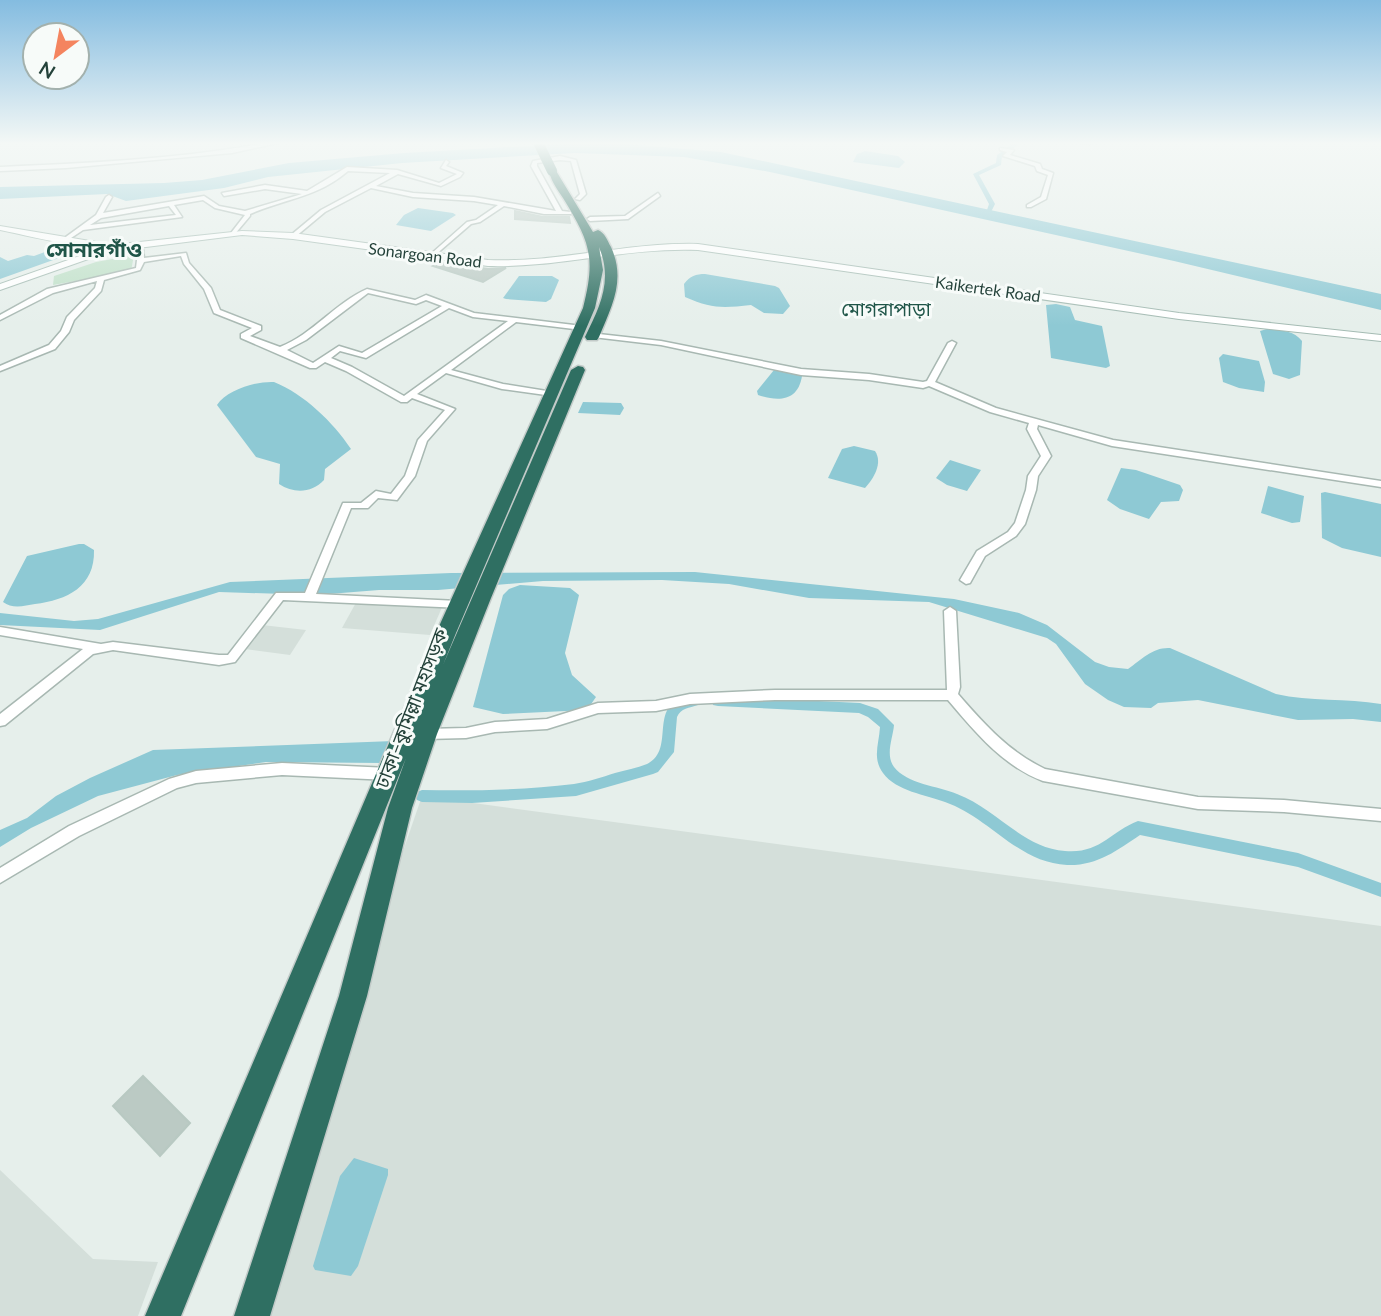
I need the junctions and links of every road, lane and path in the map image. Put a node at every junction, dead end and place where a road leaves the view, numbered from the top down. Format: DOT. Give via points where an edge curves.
graph roads {
  1 [pos="106,203"];
  2 [pos="178,203"];
  3 [pos="212,203"];
  4 [pos="276,203"];
  5 [pos="337,203"];
  6 [pos="495,203"];
  7 [pos="558,203"];
  8 [pos="563,203"];
  9 [pos="569,203"];
  10 [pos="581,203"];
  11 [pos="646,203"];
  12 [pos="1034,203"];
  13 [pos="171,205"];
  14 [pos="502,205"];
  15 [pos="1029,206"];
  16 [pos="246,213"];
  17 [pos="564,213"];
  18 [pos="99,216"];
  19 [pos="590,219"];
  20 [pos="0,228"];
  21 [pos="84,228"];
  22 [pos="234,233"];
  23 [pos="293,236"];
  24 [pos="66,239"];
  25 [pos="81,243"];
  26 [pos="130,246"];
  27 [pos="434,254"];
  28 [pos="597,255"];
  29 [pos="74,261"];
  30 [pos="140,261"];
  31 [pos="101,279"];
  32 [pos="0,287"];
  33 [pos="447,306"];
  34 [pos="0,318"];
  35 [pos="513,321"];
  36 [pos="574,327"];
  37 [pos="593,335"];
  38 [pos="1381,338"];
  39 [pos="952,343"];
  40 [pos="279,350"];
  41 [pos="325,359"];
  42 [pos="0,369"];
  43 [pos="447,371"];
  44 [pos="930,383"];
  45 [pos="552,390"];
  46 [pos="414,396"];
  47 [pos="1034,422"];
  48 [pos="1381,484"];
  49 [pos="486,564"];
  50 [pos="966,580"];
  51 [pos="309,598"];
  52 [pos="467,599"];
  53 [pos="950,611"];
  54 [pos="0,631"];
  55 [pos="98,648"];
  56 [pos="951,695"];
  57 [pos="0,721"];
  58 [pos="426,734"];
  59 [pos="389,774"];
  60 [pos="1381,815"];
  61 [pos="0,876"];
  62 [pos="163,1316"];
  63 [pos="252,1316"];
  1 -- 18 [label="street"];
  2 -- 13 [label="street"];
  3 -- 16 [label="street"];
  4 -- 16 [label="street"];
  5 -- 23 [label="street"];
  6 -- 14 [label="street"];
  7 -- 17 [label="street"];
  8 -- 17 [label="highway"];
  9 -- 28 [label="highway, ঢাকা–কুমিল্লা মহাসড়ক"];
  10 -- 19 [label="highway, ঢাকা–কুমিল্লা মহাসড়ক"];
  11 -- 19 [label="street" via="626,218"];
  12 -- 15 [label="street"];
  13 -- 18 [label="street"];
  13 -- 21 [label="street" via="180,216"];
  14 -- 17 [label="street"];
  14 -- 27 [label="street" via="469,223"];
  16 -- 22 [label="street"];
  17 -- 28 [label="highway"];
  18 -- 21 [label="street"];
  19 -- 28 [label="highway, ঢাকা–কুমিল্লা মহাসড়ক"];
  20 -- 24 [label="main road, Sonargoan Road"];
  21 -- 24 [label="street"];
  22 -- 23 [label="main road, Sonargoan Road"];
  22 -- 26 [label="main road, Sonargoan Road"];
  23 -- 27 [label="main road, Sonargoan Road"];
  24 -- 25 [label="main road, Sonargoan Road"];
  25 -- 26 [label="main road, Sonargoan Road"];
  25 -- 29 [label="main road"];
  26 -- 29 [label="main road, Sonargoan Road"];
  26 -- 30 [label="street" via="140,248"];
  27 -- 28 [label="main road, Sonargoan Road" via="514,264"];
  28 -- 36 [label="highway"];
  28 -- 37 [label="highway, ঢাকা–কুমিল্লা মহাসড়ক" via="614,269"];
  28 -- 38 [label="main road, Kaikertek Road" via="698,247 1178,317"];
  28 -- 45 [label="highway, ঢাকা–কুমিল্লা মহাসড়ক" via="589,307"];
  29 -- 32 [label="main road, Sonargoan Road"];
  30 -- 31 [label="street" via="138,269"];
  30 -- 40 [label="street" via="184,254 217,311 258,328 244,336"];
  31 -- 34 [label="street" via="50,291"];
  31 -- 42 [label="street" via="52,346"];
  33 -- 35 [label="street"];
  33 -- 40 [label="street" via="426,297 416,302 367,291 315,331"];
  33 -- 41 [label="street" via="363,356 339,348"];
  35 -- 36 [label="street"];
  35 -- 43 [label="street"];
  36 -- 45 [label="highway" via="555,370"];
  37 -- 44 [label="street" via="661,343 801,372"];
  37 -- 49 [label="highway, ঢাকা–কুমিল্লা মহাসড়ক"];
  39 -- 44 [label="street"];
  40 -- 41 [label="street" via="313,366"];
  41 -- 46 [label="street" via="404,400"];
  43 -- 45 [label="street" via="502,386"];
  43 -- 46 [label="street"];
  44 -- 47 [label="street"];
  45 -- 49 [label="highway, ঢাকা–কুমিল্লা মহাসড়ক"];
  46 -- 51 [label="street" via="451,409 423,440 410,476 393,498 376,494 364,506 347,505"];
  47 -- 48 [label="street" via="1112,443"];
  47 -- 50 [label="street" via="1032,429 1046,456 1033,476 1020,524 981,554"];
  49 -- 52 [label="highway, ঢাকা–কুমিল্লা মহাসড়ক"];
  51 -- 52 [label="street"];
  51 -- 55 [label="street" via="277,597 231,659"];
  52 -- 58 [label="highway, ঢাকা–কুমিল্লা মহাসড়ক"];
  52 -- 59 [label="highway, ঢাকা–কুমিল্লা মহাসড়ক" via="446,633"];
  53 -- 56 [label="street"];
  54 -- 55 [label="street"];
  55 -- 57 [label="street"];
  56 -- 58 [label="street" via="690,699 656,706 598,708 547,724"];
  56 -- 60 [label="street" via="993,744 1043,775 1198,803"];
  58 -- 63 [label="highway, ঢাকা–কুমিল্লা মহাসড়ক" via="400,808 352,996"];
  59 -- 61 [label="street" via="282,769 174,783 74,831"];
  59 -- 62 [label="highway, ঢাকা–কুমিল্লা মহাসড়ক"];
}
